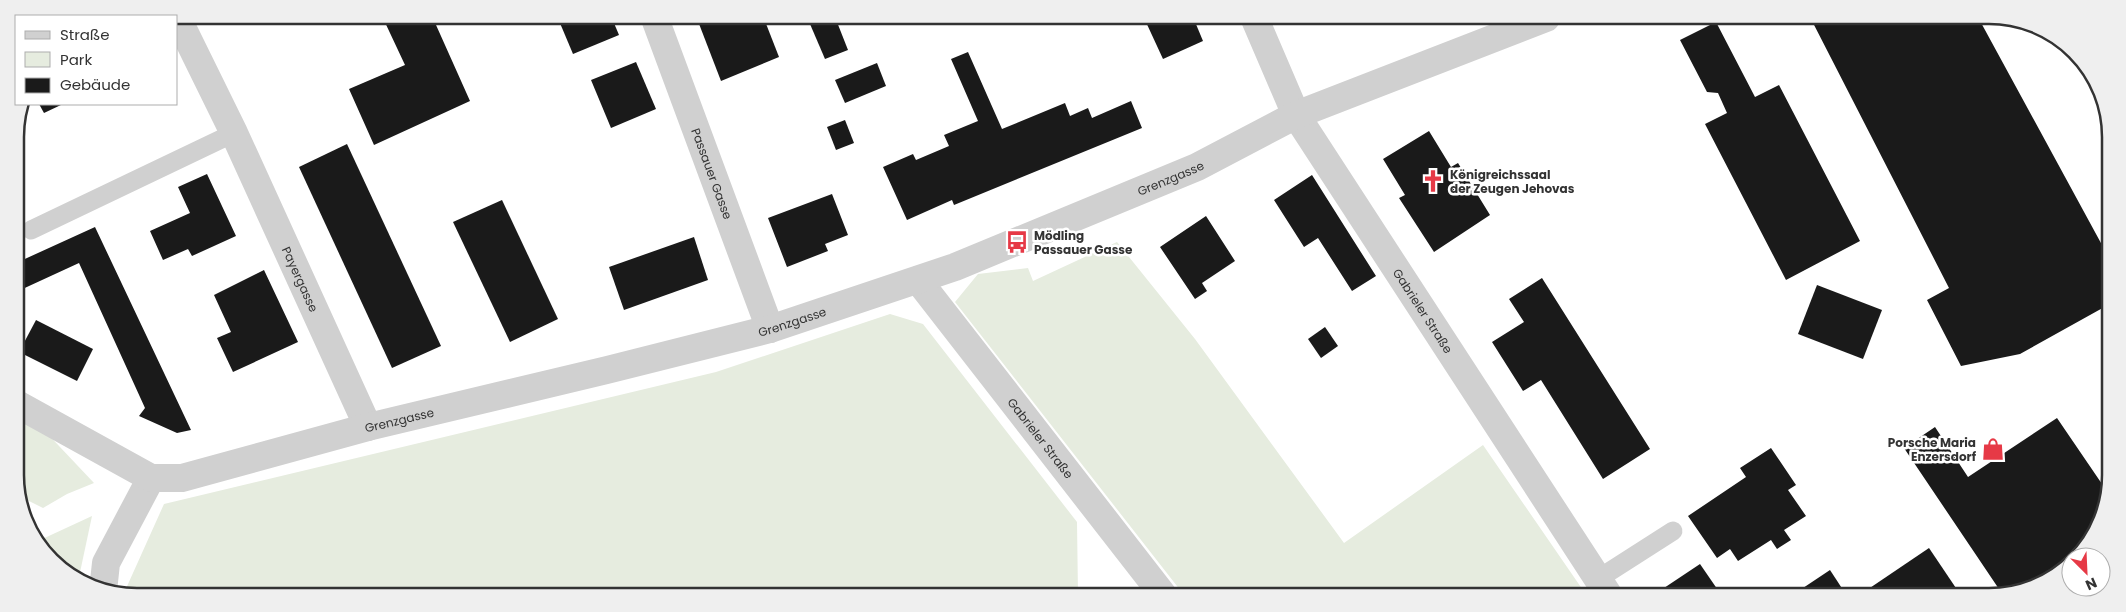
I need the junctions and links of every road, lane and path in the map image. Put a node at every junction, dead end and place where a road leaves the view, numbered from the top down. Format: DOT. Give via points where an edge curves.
graph roads {
  1 [pos="180,24"];
  2 [pos="657,24"];
  3 [pos="1257,24"];
  4 [pos="1531,24"];
  5 [pos="1296,115"];
  6 [pos="234,133"];
  7 [pos="31,230"];
  8 [pos="918,280"];
  9 [pos="770,329"];
  10 [pos="24,408"];
  11 [pos="368,427"];
  12 [pos="151,478"];
  13 [pos="1673,531"];
  14 [pos="104,583"];
  15 [pos="1604,587"];
  16 [pos="1158,588"];
  1 -- 6 [label="street, Payergasse"];
  2 -- 9 [label="street, Passauer Gasse"];
  3 -- 5 [label="street, Gabrieler Straße"];
  4 -- 5 [label="street, Grenzgasse"];
  5 -- 8 [label="street, Grenzgasse" via="1197,167"];
  5 -- 15 [label="street, Gabrieler Straße"];
  6 -- 7 [label="lane"];
  6 -- 11 [label="street, Payergasse"];
  8 -- 9 [label="street, Grenzgasse"];
  8 -- 16 [label="street, Gabrieler Straße"];
  9 -- 11 [label="street, Grenzgasse"];
  10 -- 12 [label="street, Grenzgasse"];
  11 -- 12 [label="street, Grenzgasse" via="182,478"];
  12 -- 14 [label="street" via="106,563"];
  13 -- 15 [label="lane"];
}
